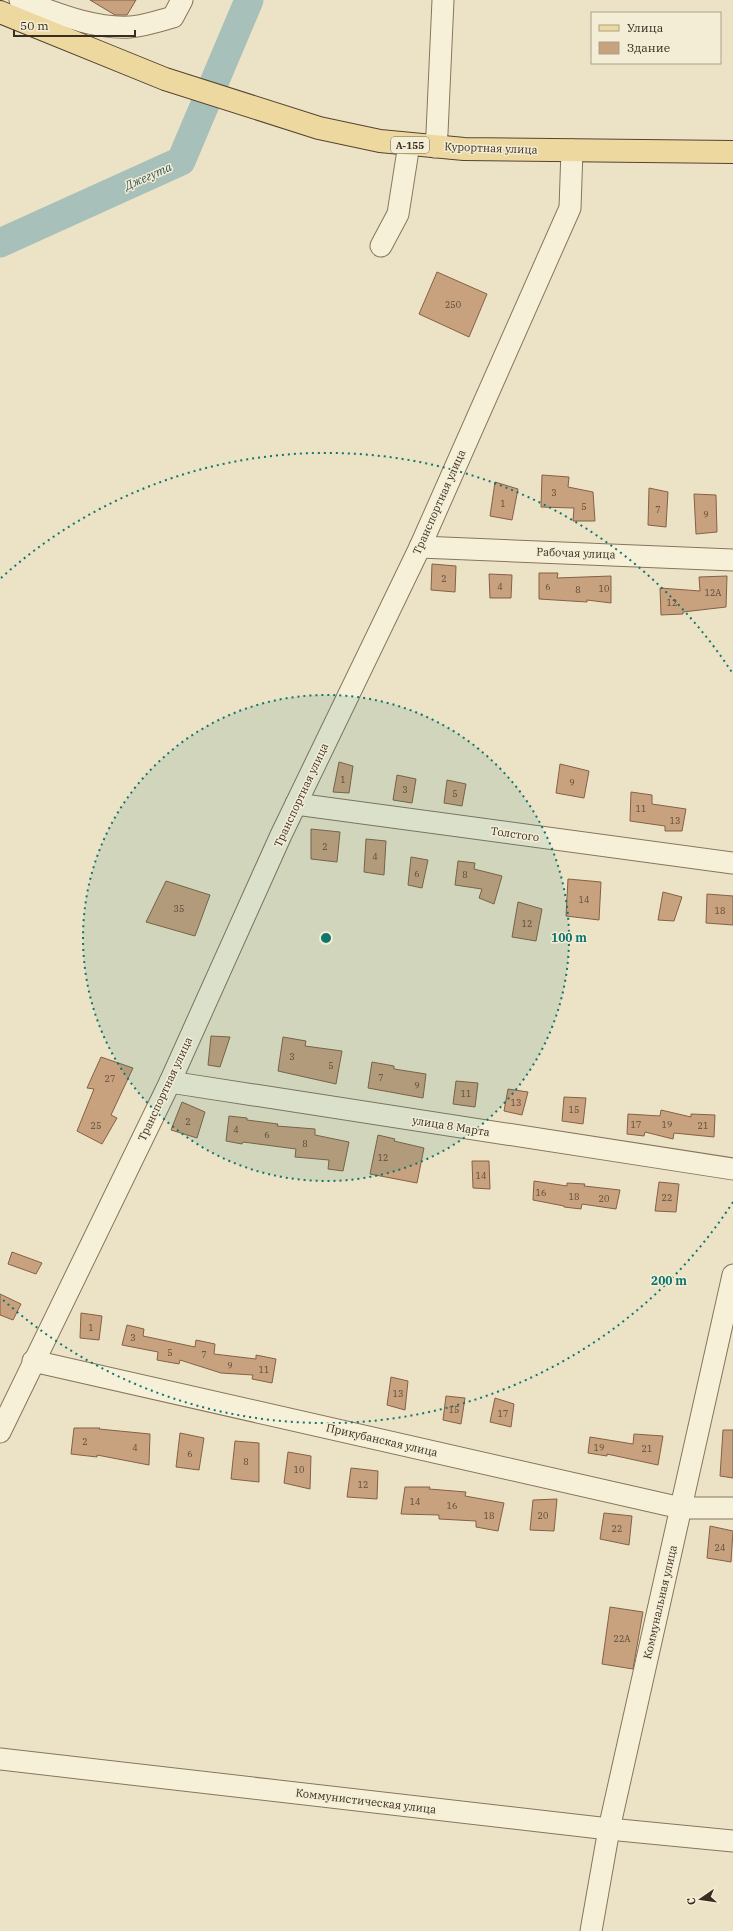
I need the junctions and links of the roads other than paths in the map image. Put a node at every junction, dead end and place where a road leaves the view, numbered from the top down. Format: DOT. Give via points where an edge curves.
graph roads {
  1 [pos="20,0"];
  2 [pos="182,0"];
  3 [pos="443,0"];
  4 [pos="0,12"];
  5 [pos="409,144"];
  6 [pos="435,147"];
  7 [pos="572,150"];
  8 [pos="733,152"];
  9 [pos="381,246"];
  10 [pos="420,547"];
  11 [pos="733,560"];
  12 [pos="296,804"];
  13 [pos="733,863"];
  14 [pos="170,1082"];
  15 [pos="733,1169"];
  16 [pos="732,1282"];
  17 [pos="33,1361"];
  18 [pos="0,1432"];
  19 [pos="681,1508"];
  20 [pos="733,1508"];
  21 [pos="0,1759"];
  22 [pos="609,1829"];
  23 [pos="733,1841"];
  24 [pos="591,1931"];
  1 -- 2 [label="street" via="100,26 132,27 172,17"];
  3 -- 6 [label="street"];
  4 -- 5 [label="main road, Курортная улица / А-155" via="165,79 253,108 318,128 380,141"];
  5 -- 6 [label="main road, Курортная улица / А-155"];
  5 -- 9 [label="street" via="398,214"];
  6 -- 7 [label="main road, Курортная улица / А-155"];
  7 -- 8 [label="main road, Курортная улица / А-155"];
  7 -- 10 [label="street, Транспортная улица" via="570,208"];
  10 -- 11 [label="street, Рабочая улица"];
  10 -- 12 [label="street, Транспортная улица"];
  12 -- 13 [label="street, Толстого"];
  12 -- 14 [label="street, Транспортная улица"];
  14 -- 15 [label="street, улица 8 Марта"];
  14 -- 17 [label="street, Транспортная улица"];
  16 -- 19 [label="street, Коммунальная улица"];
  17 -- 18 [label="street, Транспортная улица"];
  17 -- 19 [label="street, Прикубанская улица"];
  19 -- 20 [label="street, Прикубанская улица"];
  19 -- 22 [label="street, Коммунальная улица"];
  21 -- 22 [label="street, Коммунистическая улица"];
  22 -- 23 [label="street, Коммунистическая улица"];
  22 -- 24 [label="street, Коммунальная улица"];
}
